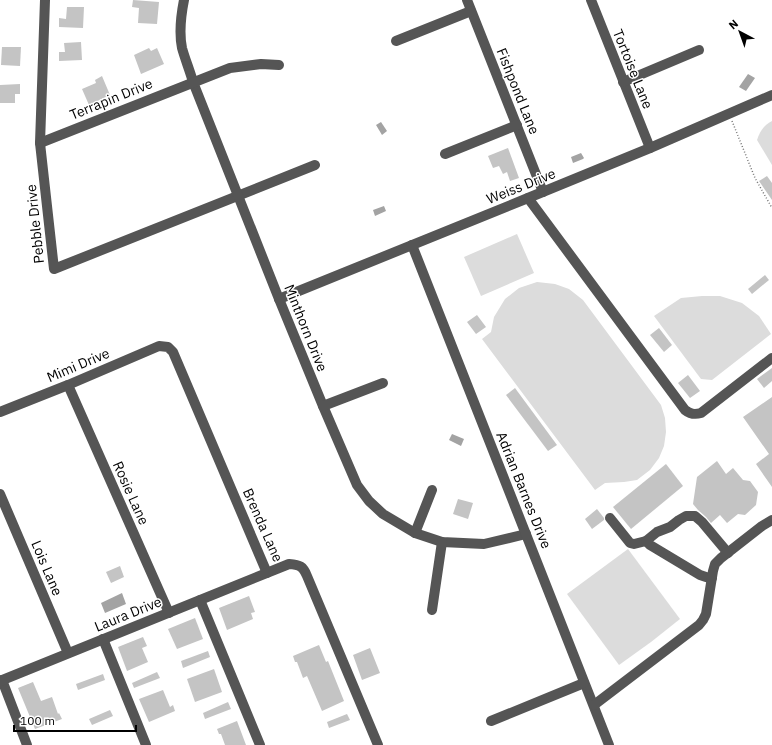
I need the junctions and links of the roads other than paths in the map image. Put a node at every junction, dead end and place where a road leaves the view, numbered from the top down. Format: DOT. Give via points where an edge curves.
graph roads {
  1 [pos="45,0"];
  2 [pos="184,0"];
  3 [pos="467,0"];
  4 [pos="591,0"];
  5 [pos="471,11"];
  6 [pos="396,41"];
  7 [pos="699,50"];
  8 [pos="279,65"];
  9 [pos="193,82"];
  10 [pos="623,82"];
  11 [pos="772,95"];
  12 [pos="516,124"];
  13 [pos="40,143"];
  14 [pos="650,148"];
  15 [pos="445,154"];
  16 [pos="315,165"];
  17 [pos="543,192"];
  18 [pos="239,195"];
  19 [pos="528,198"];
  20 [pos="412,245"];
  21 [pos="279,299"];
  22 [pos="168,346"];
  23 [pos="772,358"];
  24 [pos="383,384"];
  25 [pos="68,385"];
  26 [pos="323,406"];
  27 [pos="0,412"];
  28 [pos="432,490"];
  29 [pos="0,494"];
  30 [pos="610,518"];
  31 [pos="772,520"];
  32 [pos="415,533"];
  33 [pos="526,534"];
  34 [pos="646,541"];
  35 [pos="442,542"];
  36 [pos="728,553"];
  37 [pos="267,573"];
  38 [pos="712,578"];
  39 [pos="200,600"];
  40 [pos="432,610"];
  41 [pos="169,612"];
  42 [pos="103,639"];
  43 [pos="68,653"];
  44 [pos="1,681"];
  45 [pos="584,683"];
  46 [pos="594,705"];
  47 [pos="491,721"];
  48 [pos="27,745"];
  49 [pos="146,745"];
  50 [pos="260,745"];
  51 [pos="378,745"];
  52 [pos="609,745"];
  1 -- 13 [label="street, Pebble Drive"];
  2 -- 9 [label="street, Minthorn Drive" via="182,47"];
  3 -- 5 [label="street, Fishpond Lane"];
  4 -- 10 [label="street, Tortoise Lane"];
  5 -- 6 [label="street"];
  5 -- 12 [label="street, Fishpond Lane"];
  7 -- 10 [label="street"];
  8 -- 9 [label="street, Terrapin Drive" via="261,64 230,68"];
  9 -- 13 [label="street, Terrapin Drive"];
  9 -- 18 [label="street, Minthorn Drive"];
  10 -- 14 [label="street, Tortoise Lane"];
  11 -- 14 [label="street, Weiss Drive"];
  12 -- 15 [label="street"];
  12 -- 17 [label="street, Fishpond Lane"];
  13 -- 18 [label="street, Pebble Drive" via="54,269"];
  14 -- 17 [label="street, Weiss Drive"];
  16 -- 18 [label="street"];
  17 -- 19 [label="street, Weiss Drive"];
  18 -- 21 [label="street, Minthorn Drive"];
  19 -- 20 [label="street, Weiss Drive"];
  19 -- 23 [label="street" via="685,410 690,413 701,413"];
  20 -- 21 [label="street, Weiss Drive"];
  20 -- 33 [label="street, Adrian Barnes Drive"];
  21 -- 26 [label="street, Minthorn Drive"];
  22 -- 25 [label="street, Mimi Drive" via="159,346"];
  22 -- 37 [label="street, Brenda Lane" via="173,352"];
  24 -- 26 [label="street"];
  25 -- 27 [label="street, Mimi Drive"];
  25 -- 41 [label="street, Rosie Lane"];
  26 -- 32 [label="street, Minthorn Drive" via="357,485 382,514"];
  28 -- 32 [label="street"];
  29 -- 43 [label="street, Lois Lane"];
  30 -- 34 [label="street" via="630,543"];
  31 -- 36 [label="street"];
  32 -- 35 [label="street, Minthorn Drive"];
  33 -- 35 [label="street, Minthorn Drive" via="484,544"];
  33 -- 45 [label="street, Adrian Barnes Drive"];
  34 -- 36 [label="street" via="686,516 695,516"];
  34 -- 38 [label="street" via="700,575"];
  35 -- 40 [label="street"];
  36 -- 38 [label="street" via="715,564"];
  37 -- 39 [label="street, Laura Drive"];
  37 -- 51 [label="street, Brenda Lane" via="289,564 296,564 304,569"];
  38 -- 46 [label="street" via="704,620"];
  39 -- 41 [label="street, Laura Drive"];
  39 -- 50 [label="street"];
  41 -- 42 [label="street, Laura Drive"];
  42 -- 43 [label="street, Laura Drive"];
  42 -- 49 [label="street"];
  43 -- 44 [label="street, Laura Drive"];
  44 -- 48 [label="street"];
  45 -- 46 [label="street, Adrian Barnes Drive"];
  45 -- 47 [label="street"];
  46 -- 52 [label="street, Adrian Barnes Drive"];
}
